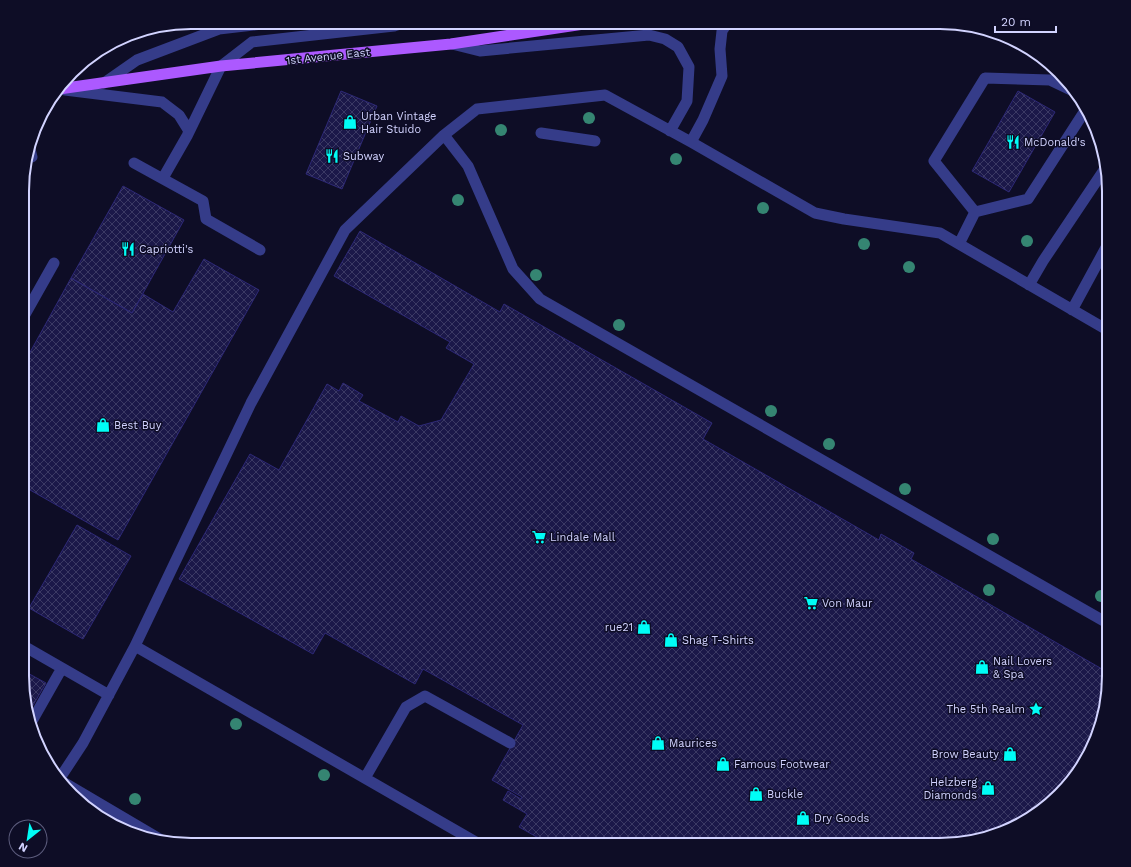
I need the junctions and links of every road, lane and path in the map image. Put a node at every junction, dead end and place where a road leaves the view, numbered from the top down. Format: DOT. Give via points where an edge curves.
graph roads {
  1 [pos="219,29"];
  2 [pos="367,29"];
  3 [pos="551,29"];
  4 [pos="723,29"];
  5 [pos="451,44"];
  6 [pos="221,66"];
  7 [pos="104,83"];
  8 [pos="1065,87"];
  9 [pos="65,88"];
  10 [pos="64,90"];
  11 [pos="1082,114"];
  12 [pos="189,131"];
  13 [pos="670,131"];
  14 [pos="541,133"];
  15 [pos="444,135"];
  16 [pos="595,141"];
  17 [pos="690,142"];
  18 [pos="134,163"];
  19 [pos="1101,174"];
  20 [pos="163,178"];
  21 [pos="975,212"];
  22 [pos="959,244"];
  23 [pos="260,250"];
  24 [pos="1102,255"];
  25 [pos="54,263"];
  26 [pos="1029,285"];
  27 [pos="29,307"];
  28 [pos="1072,310"];
  29 [pos="1102,327"];
  30 [pos="1102,620"];
  31 [pos="135,646"];
  32 [pos="29,649"];
  33 [pos="62,668"];
  34 [pos="109,695"];
  35 [pos="35,716"];
  36 [pos="510,743"];
  37 [pos="62,775"];
  38 [pos="365,778"];
  39 [pos="75,790"];
  40 [pos="130,826"];
  41 [pos="469,838"];
  1 -- 7 [label="lane" via="137,60"];
  2 -- 6 [label="lane" via="252,42"];
  3 -- 5 [label="main road, 1st Avenue East"];
  4 -- 17 [label="lane" via="720,49 722,76 703,120"];
  5 -- 6 [label="main road, 1st Avenue East"];
  5 -- 13 [label="lane" via="480,51 649,35 665,39 678,47 690,67 686,101"];
  6 -- 7 [label="main road, 1st Avenue East"];
  6 -- 12 [label="lane"];
  7 -- 9 [label="main road, 1st Avenue East"];
  8 -- 21 [label="lane" via="1050,80 985,78 934,161"];
  10 -- 12 [label="lane" via="162,102 179,115"];
  11 -- 21 [label="lane" via="1028,199"];
  12 -- 20 [label="lane"];
  13 -- 15 [label="lane" via="605,96 477,109"];
  13 -- 17 [label="lane"];
  14 -- 16 [label="lane"];
  15 -- 30 [label="lane" via="468,166 513,269 540,299"];
  15 -- 31 [label="lane" via="345,230 251,403"];
  17 -- 22 [label="lane" via="815,213 940,233"];
  18 -- 20 [label="lane"];
  19 -- 26 [label="lane"];
  20 -- 23 [label="lane" via="202,201 206,219"];
  21 -- 22 [label="lane"];
  22 -- 26 [label="lane"];
  24 -- 28 [label="lane"];
  25 -- 27 [label="lane"];
  26 -- 28 [label="lane"];
  28 -- 29 [label="lane"];
  31 -- 34 [label="lane"];
  31 -- 38 [label="lane"];
  32 -- 33 [label="lane"];
  33 -- 34 [label="lane"];
  33 -- 35 [label="lane"];
  34 -- 37 [label="lane"];
  36 -- 38 [label="lane" via="425,696 406,707"];
  38 -- 41 [label="lane"];
  39 -- 40 [label="lane"];
}
